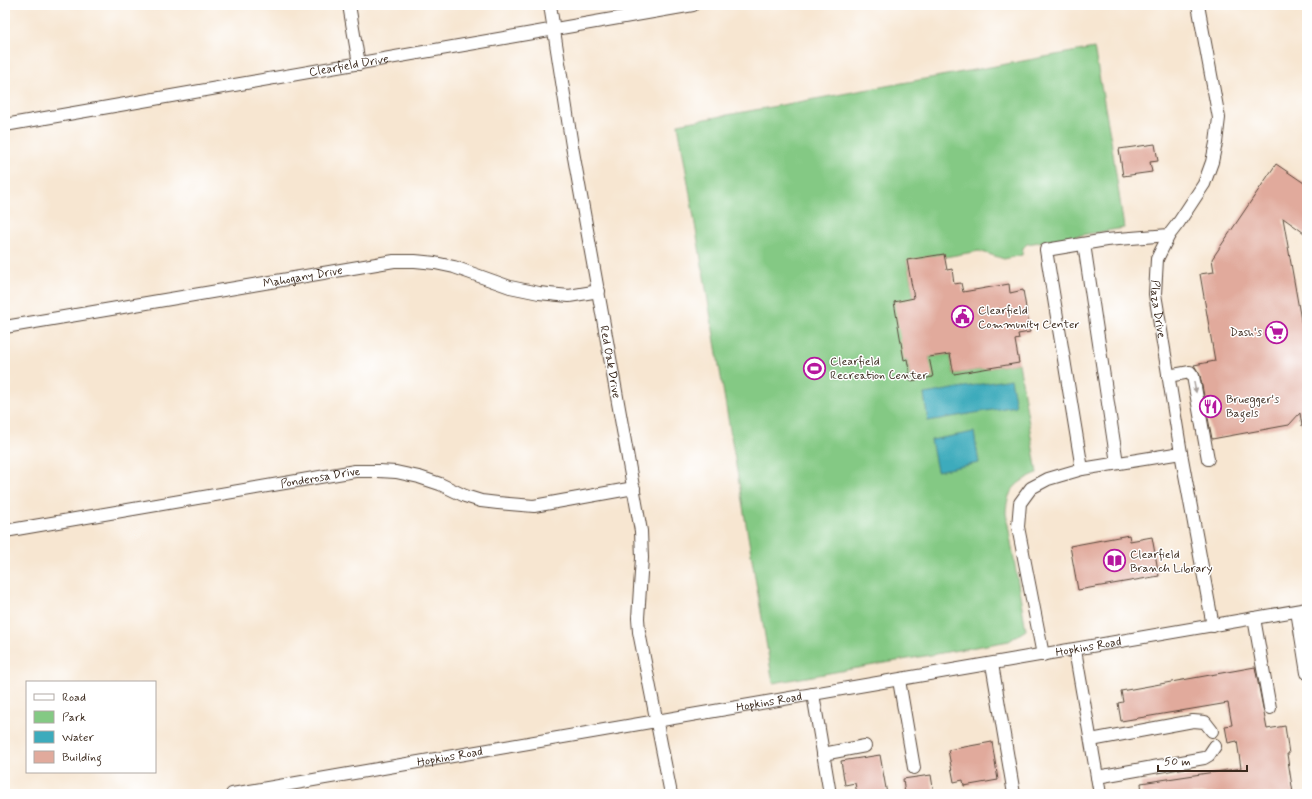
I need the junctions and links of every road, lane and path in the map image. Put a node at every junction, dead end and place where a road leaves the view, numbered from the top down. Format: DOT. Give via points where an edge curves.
graph roads {
  1 [pos="349,5"];
  2 [pos="550,5"];
  3 [pos="693,5"];
  4 [pos="1198,5"];
  5 [pos="553,29"];
  6 [pos="360,64"];
  7 [pos="5,125"];
  8 [pos="1168,235"];
  9 [pos="1084,244"];
  10 [pos="599,291"];
  11 [pos="5,328"];
  12 [pos="1168,376"];
  13 [pos="1181,453"];
  14 [pos="1208,459"];
  15 [pos="1117,463"];
  16 [pos="1082,469"];
  17 [pos="634,488"];
  18 [pos="5,531"];
  19 [pos="1302,610"];
  20 [pos="1254,618"];
  21 [pos="1213,626"];
  22 [pos="1075,650"];
  23 [pos="1043,655"];
  24 [pos="992,664"];
  25 [pos="1307,673"];
  26 [pos="899,680"];
  27 [pos="813,694"];
  28 [pos="1270,708"];
  29 [pos="657,720"];
  30 [pos="1212,731"];
  31 [pos="1091,740"];
  32 [pos="865,746"];
  33 [pos="1215,746"];
  34 [pos="823,754"];
  35 [pos="914,768"];
  36 [pos="1097,777"];
  37 [pos="232,794"];
  38 [pos="671,794"];
  39 [pos="830,794"];
  40 [pos="1014,794"];
  41 [pos="1100,794"];
  1 -- 6 [label="street"];
  2 -- 5 [label="street, Red Oak Drive"];
  3 -- 5 [label="street, Clearfield Drive"];
  4 -- 8 [label="street, Plaza Drive" via="1219,118 1216,143 1204,184"];
  5 -- 6 [label="street, Clearfield Drive"];
  5 -- 10 [label="street, Red Oak Drive"];
  6 -- 7 [label="street, Clearfield Drive"];
  8 -- 9 [label="street"];
  8 -- 12 [label="street, Plaza Drive" via="1157,259 1155,294"];
  9 -- 15 [label="street"];
  9 -- 16 [label="street" via="1046,250"];
  10 -- 11 [label="street, Mahogany Drive" via="569,296 539,293 510,287 435,263 394,261"];
  10 -- 17 [label="street, Red Oak Drive"];
  12 -- 13 [label="street, Plaza Drive"];
  12 -- 14 [label="street, one-way" via="1190,372 1193,376"];
  13 -- 15 [label="street"];
  13 -- 21 [label="street, Plaza Drive"];
  15 -- 16 [label="street"];
  16 -- 23 [label="street" via="1048,479 1031,488 1020,502 1018,527"];
  17 -- 18 [label="street, Ponderosa Drive" via="534,506 481,501 419,476 378,470 355,471"];
  17 -- 29 [label="street, Red Oak Drive" via="641,531 642,558 639,632"];
  19 -- 20 [label="street, Hopkins Road"];
  19 -- 25 [label="street"];
  20 -- 21 [label="street, Hopkins Road"];
  20 -- 28 [label="street"];
  21 -- 22 [label="street, Hopkins Road"];
  22 -- 23 [label="street, Hopkins Road"];
  22 -- 31 [label="street"];
  23 -- 24 [label="street, Hopkins Road"];
  24 -- 26 [label="street, Hopkins Road"];
  24 -- 40 [label="street"];
  26 -- 27 [label="street, Hopkins Road"];
  26 -- 35 [label="street"];
  27 -- 29 [label="street, Hopkins Road"];
  27 -- 34 [label="street"];
  29 -- 37 [label="street, Hopkins Road"];
  29 -- 38 [label="street, Red Oak Drive"];
  30 -- 31 [label="street" via="1205,722 1193,721"];
  31 -- 36 [label="street"];
  32 -- 34 [label="street"];
  33 -- 36 [label="street" via="1204,758"];
  34 -- 39 [label="street"];
  36 -- 41 [label="street"];
}
